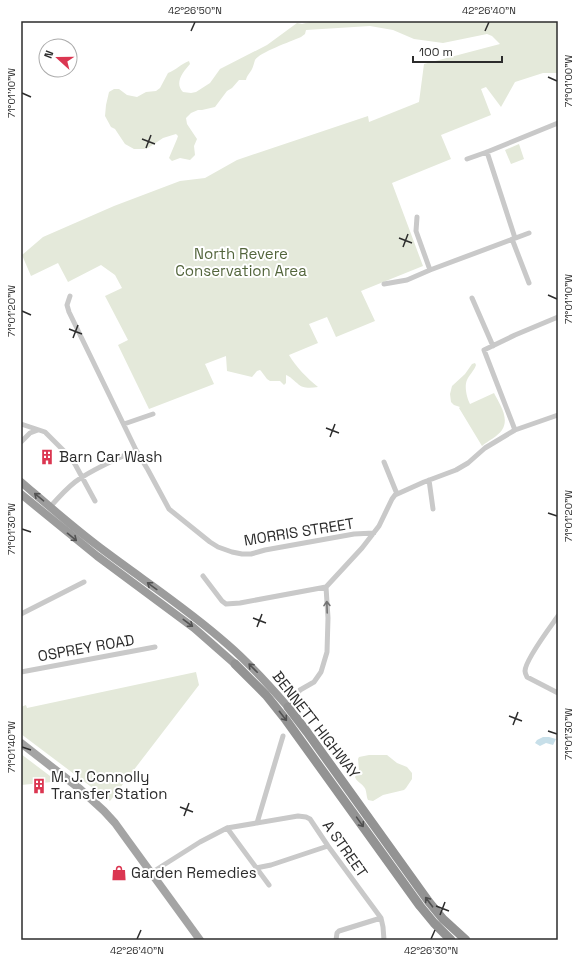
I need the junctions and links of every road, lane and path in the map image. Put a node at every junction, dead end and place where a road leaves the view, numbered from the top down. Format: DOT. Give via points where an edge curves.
graph roads {
  1 [pos="558,122"];
  2 [pos="487,152"];
  3 [pos="468,159"];
  4 [pos="417,217"];
  5 [pos="529,233"];
  6 [pos="514,238"];
  7 [pos="430,270"];
  8 [pos="529,283"];
  9 [pos="384,284"];
  10 [pos="70,296"];
  11 [pos="472,298"];
  12 [pos="558,318"];
  13 [pos="493,346"];
  14 [pos="153,414"];
  15 [pos="558,415"];
  16 [pos="21,424"];
  17 [pos="124,424"];
  18 [pos="38,430"];
  19 [pos="515,430"];
  20 [pos="21,442"];
  21 [pos="136,450"];
  22 [pos="384,462"];
  23 [pos="83,477"];
  24 [pos="429,480"];
  25 [pos="21,482"];
  26 [pos="21,494"];
  27 [pos="397,494"];
  28 [pos="95,501"];
  29 [pos="50,507"];
  30 [pos="433,509"];
  31 [pos="374,533"];
  32 [pos="203,576"];
  33 [pos="84,582"];
  34 [pos="326,587"];
  35 [pos="21,614"];
  36 [pos="558,616"];
  37 [pos="155,647"];
  38 [pos="235,664"];
  39 [pos="21,672"];
  40 [pos="558,693"];
  41 [pos="288,707"];
  42 [pos="283,736"];
  43 [pos="21,744"];
  44 [pos="257,823"];
  45 [pos="227,828"];
  46 [pos="328,846"];
  47 [pos="256,868"];
  48 [pos="151,873"];
  49 [pos="269,885"];
  50 [pos="381,918"];
  51 [pos="200,940"];
  52 [pos="336,940"];
  53 [pos="384,940"];
  54 [pos="451,940"];
  55 [pos="466,940"];
  1 -- 2 [label="street"];
  2 -- 3 [label="street"];
  2 -- 6 [label="street"];
  4 -- 7 [label="street" via="416,231"];
  5 -- 6 [label="street"];
  6 -- 7 [label="street"];
  6 -- 8 [label="street"];
  7 -- 9 [label="street" via="407,280"];
  10 -- 17 [label="street, MORRIS STREET" via="67,302 69,312"];
  11 -- 13 [label="street"];
  12 -- 13 [label="street" via="515,334"];
  13 -- 19 [label="street" via="484,350"];
  14 -- 17 [label="street"];
  15 -- 19 [label="street"];
  16 -- 18 [label="street"];
  17 -- 21 [label="street, MORRIS STREET"];
  18 -- 20 [label="street" via="30,433"];
  18 -- 23 [label="street" via="45,432 71,458"];
  19 -- 24 [label="street" via="456,470"];
  21 -- 23 [label="street"];
  21 -- 31 [label="street, MORRIS STREET" via="169,509 213,544 232,552 247,555 354,534"];
  22 -- 27 [label="street"];
  23 -- 28 [label="street"];
  23 -- 29 [label="street" via="70,486"];
  24 -- 27 [label="street"];
  24 -- 30 [label="street"];
  29 -- 25 [label="highway, BENNETT HIGHWAY, one-way"];
  26 -- 38 [label="highway, BENNETT HIGHWAY, one-way" via="96,556 198,631"];
  27 -- 31 [label="street, MORRIS STREET"];
  41 -- 29 [label="highway, BENNETT HIGHWAY, one-way" via="254,669 218,636"];
  31 -- 34 [label="street"];
  32 -- 34 [label="street" via="226,604"];
  33 -- 35 [label="street"];
  41 -- 34 [label="street, one-way" via="300,690 314,682 321,672 327,652"];
  36 -- 40 [label="street" via="542,637 525,670 527,677"];
  37 -- 39 [label="street, OSPREY ROAD"];
  38 -- 54 [label="highway, BENNETT HIGHWAY, one-way" via="286,720 417,902"];
  55 -- 41 [label="highway, BENNETT HIGHWAY, one-way" via="442,919 429,902"];
  42 -- 44 [label="street"];
  43 -- 48 [label="main road" via="81,789 103,810"];
  44 -- 45 [label="street"];
  44 -- 46 [label="street, A STREET" via="306,817"];
  45 -- 47 [label="street"];
  45 -- 48 [label="street"];
  46 -- 47 [label="street"];
  46 -- 50 [label="street, A STREET"];
  47 -- 49 [label="street"];
  48 -- 51 [label="main road"];
  50 -- 52 [label="street" via="339,931"];
  50 -- 53 [label="street, A STREET"];
}
